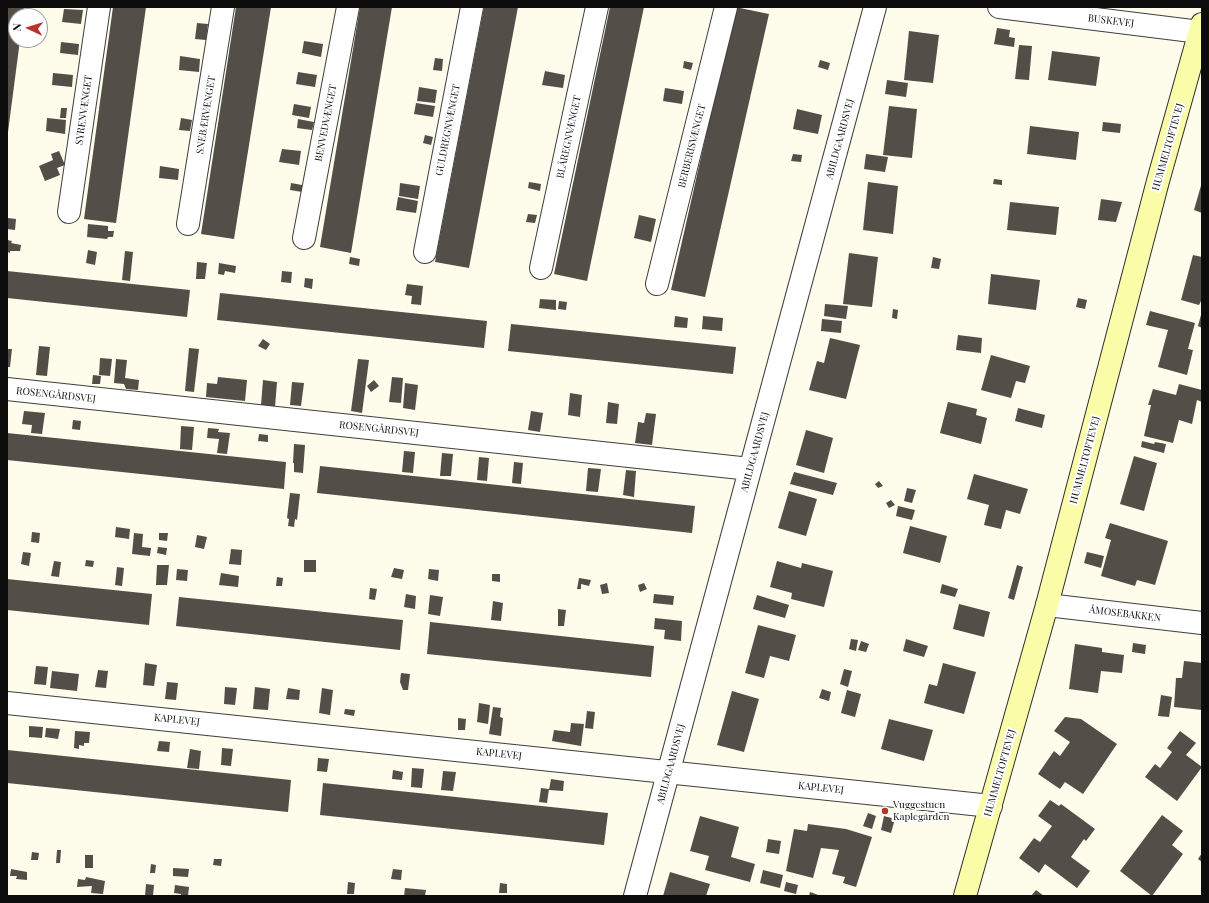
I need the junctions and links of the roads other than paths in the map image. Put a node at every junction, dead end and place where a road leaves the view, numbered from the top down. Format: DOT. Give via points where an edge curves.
graph roads {
  1 [pos="99,7"];
  2 [pos="223,7"];
  3 [pos="348,7"];
  4 [pos="472,7"];
  5 [pos="597,7"];
  6 [pos="726,7"];
  7 [pos="875,7"];
  8 [pos="999,7"];
  9 [pos="1201,28"];
  10 [pos="69,212"];
  11 [pos="188,224"];
  12 [pos="304,238"];
  13 [pos="425,252"];
  14 [pos="541,268"];
  15 [pos="657,284"];
  16 [pos="7,389"];
  17 [pos="750,469"];
  18 [pos="1047,605"];
  19 [pos="1202,623"];
  20 [pos="7,703"];
  21 [pos="669,772"];
  22 [pos="990,806"];
  23 [pos="635,896"];
  24 [pos="965,896"];
  1 -- 10 [label="street, SYRENVÆNGET"];
  2 -- 11 [label="street, SNEBÆRVÆNGET"];
  3 -- 12 [label="street, BENVEDVÆNGET"];
  4 -- 13 [label="street, GULDREGNVÆNGET"];
  5 -- 14 [label="street, BLÅREGNVÆNGET"];
  6 -- 15 [label="street, BERBERISVÆNGET"];
  7 -- 17 [label="street, ABILDGAARDSVEJ"];
  8 -- 9 [label="street, BUSKEVEJ"];
  9 -- 18 [label="street, HUMMELTOFTEVEJ" via="1158,181"];
  16 -- 17 [label="street, ROSENGÅRDSVEJ"];
  17 -- 21 [label="street, ABILDGAARDSVEJ"];
  18 -- 19 [label="street, ÅMOSEBAKKEN"];
  18 -- 22 [label="street, HUMMELTOFTEVEJ"];
  20 -- 21 [label="street, KAPLEVEJ"];
  21 -- 22 [label="street, KAPLEVEJ"];
  21 -- 23 [label="street, ABILDGAARDSVEJ"];
  22 -- 24 [label="street, HUMMELTOFTEVEJ"];
}
